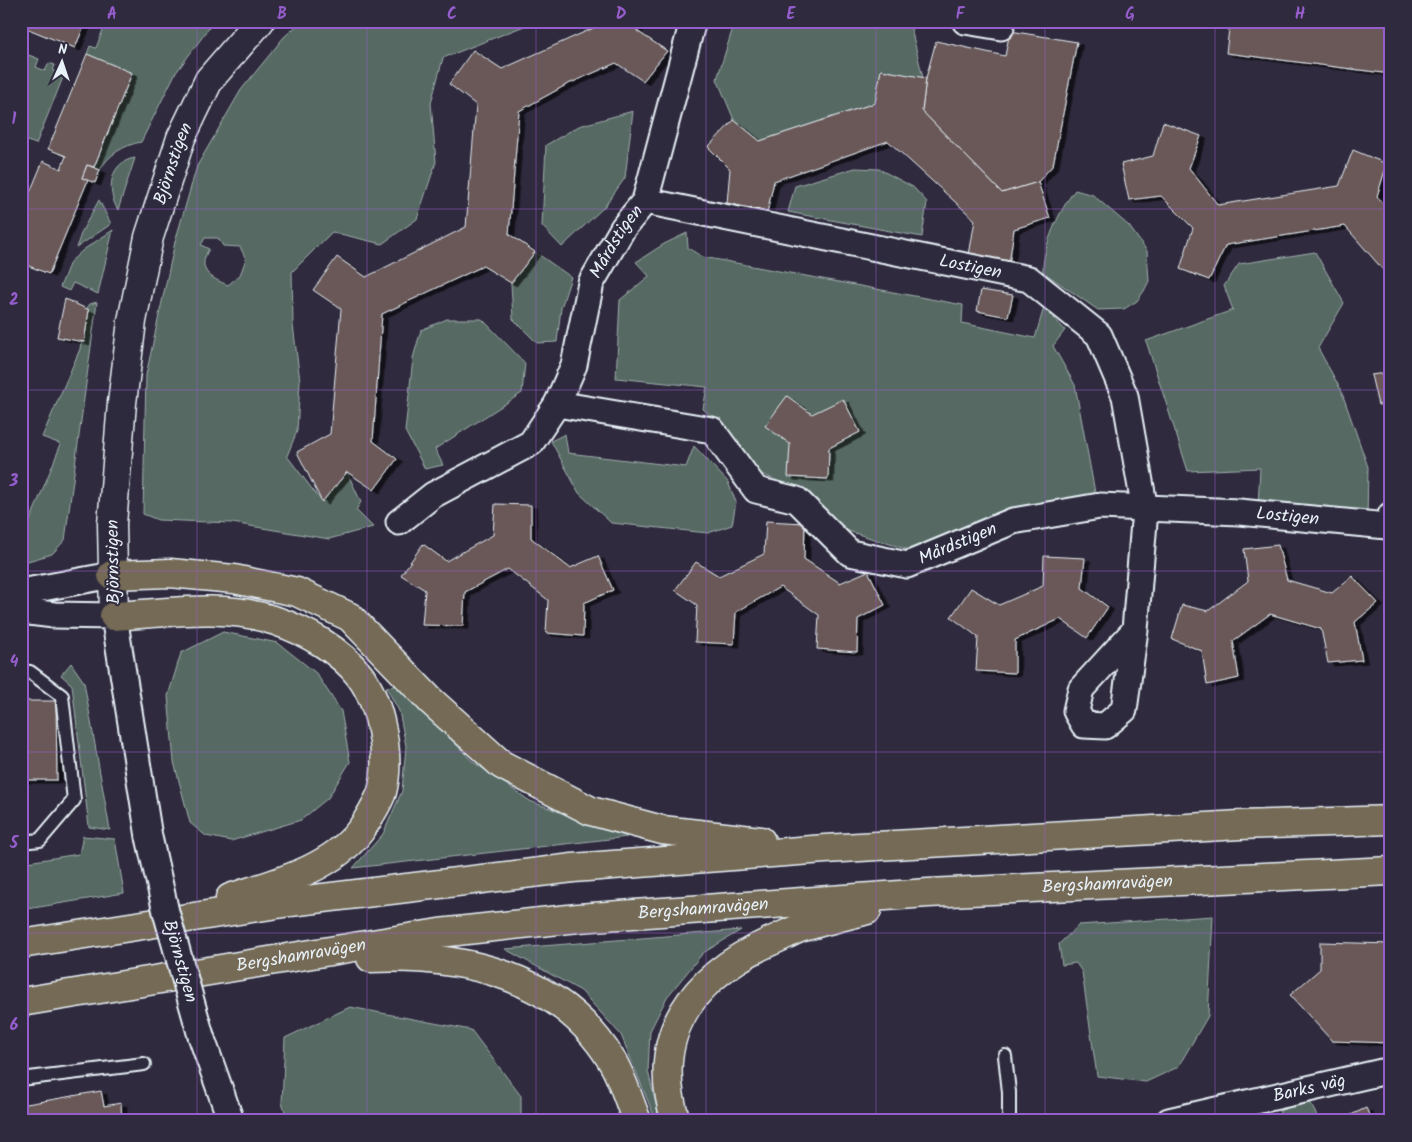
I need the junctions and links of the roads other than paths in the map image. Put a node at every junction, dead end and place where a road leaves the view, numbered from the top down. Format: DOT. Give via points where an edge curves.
graph roads {
  1 [pos="260,21"];
  2 [pos="693,21"];
  3 [pos="965,21"];
  4 [pos="1000,27"];
  5 [pos="645,201"];
  6 [pos="556,404"];
  7 [pos="1145,510"];
  8 [pos="1391,515"];
  9 [pos="399,522"];
  10 [pos="112,575"];
  11 [pos="21,592"];
  12 [pos="21,611"];
  13 [pos="114,616"];
  14 [pos="1135,630"];
  15 [pos="21,671"];
  16 [pos="1391,820"];
  17 [pos="21,842"];
  18 [pos="824,849"];
  19 [pos="1391,871"];
  20 [pos="928,893"];
  21 [pos="155,922"];
  22 [pos="21,944"];
  23 [pos="259,962"];
  24 [pos="21,1002"];
  25 [pos="1005,1056"];
  26 [pos="144,1064"];
  27 [pos="1391,1074"];
  28 [pos="21,1080"];
  29 [pos="231,1121"];
  30 [pos="637,1121"];
  31 [pos="676,1121"];
  32 [pos="1009,1121"];
  33 [pos="1169,1121"];
  1 -- 10 [label="street, Björnstigen" via="209,80 181,138 149,237 132,321 122,403 112,524"];
  2 -- 5 [label="street, Mårdstigen"];
  3 -- 4 [label="street"];
  5 -- 6 [label="street, Mårdstigen" via="623,228 591,283 574,365"];
  5 -- 7 [label="street, Lostigen" via="1029,279 1099,335 1125,396"];
  6 -- 7 [label="street, Mårdstigen" via="712,430 756,490 797,500 850,553 907,565 1014,521 1100,506"];
  6 -- 9 [label="street, Mårdstigen" via="531,443 433,495"];
  7 -- 8 [label="street, Lostigen" via="1239,512 1387,526"];
  7 -- 14 [label="street, Lostigen"];
  10 -- 11 [label="street"];
  10 -- 13 [label="street, Björnstigen"];
  10 -- 18 [label="highway" via="170,574 234,579 297,592 350,616 431,701 502,765 591,811 662,830"];
  12 -- 13 [label="street"];
  13 -- 21 [label="highway" via="226,610 275,620 322,641 360,676 376,706 385,746 382,792 359,832 333,856 293,877"];
  13 -- 29 [label="street, Björnstigen, bridge" via="149,837 166,912 201,1036"];
  15 -- 17 [label="lane" via="30,672 62,696 74,800 40,840"];
  16 -- 18 [label="highway" via="1240,825"];
  18 -- 21 [label="highway" via="574,868 290,902"];
  19 -- 20 [label="highway, Bergshamravägen"];
  20 -- 23 [label="highway, Bergshamravägen" via="578,918 439,932"];
  20 -- 31 [label="highway" via="798,929 718,971 693,996 674,1029 667,1065 669,1100"];
  21 -- 22 [label="highway"];
  23 -- 24 [label="highway, Bergshamravägen"];
  23 -- 30 [label="highway" via="400,957 473,964 522,982 560,1004 590,1030 613,1062"];
  25 -- 32 [label="lane"];
  26 -- 28 [label="lane"];
  27 -- 33 [label="street, Barks väg" via="1382,1072"];
}
